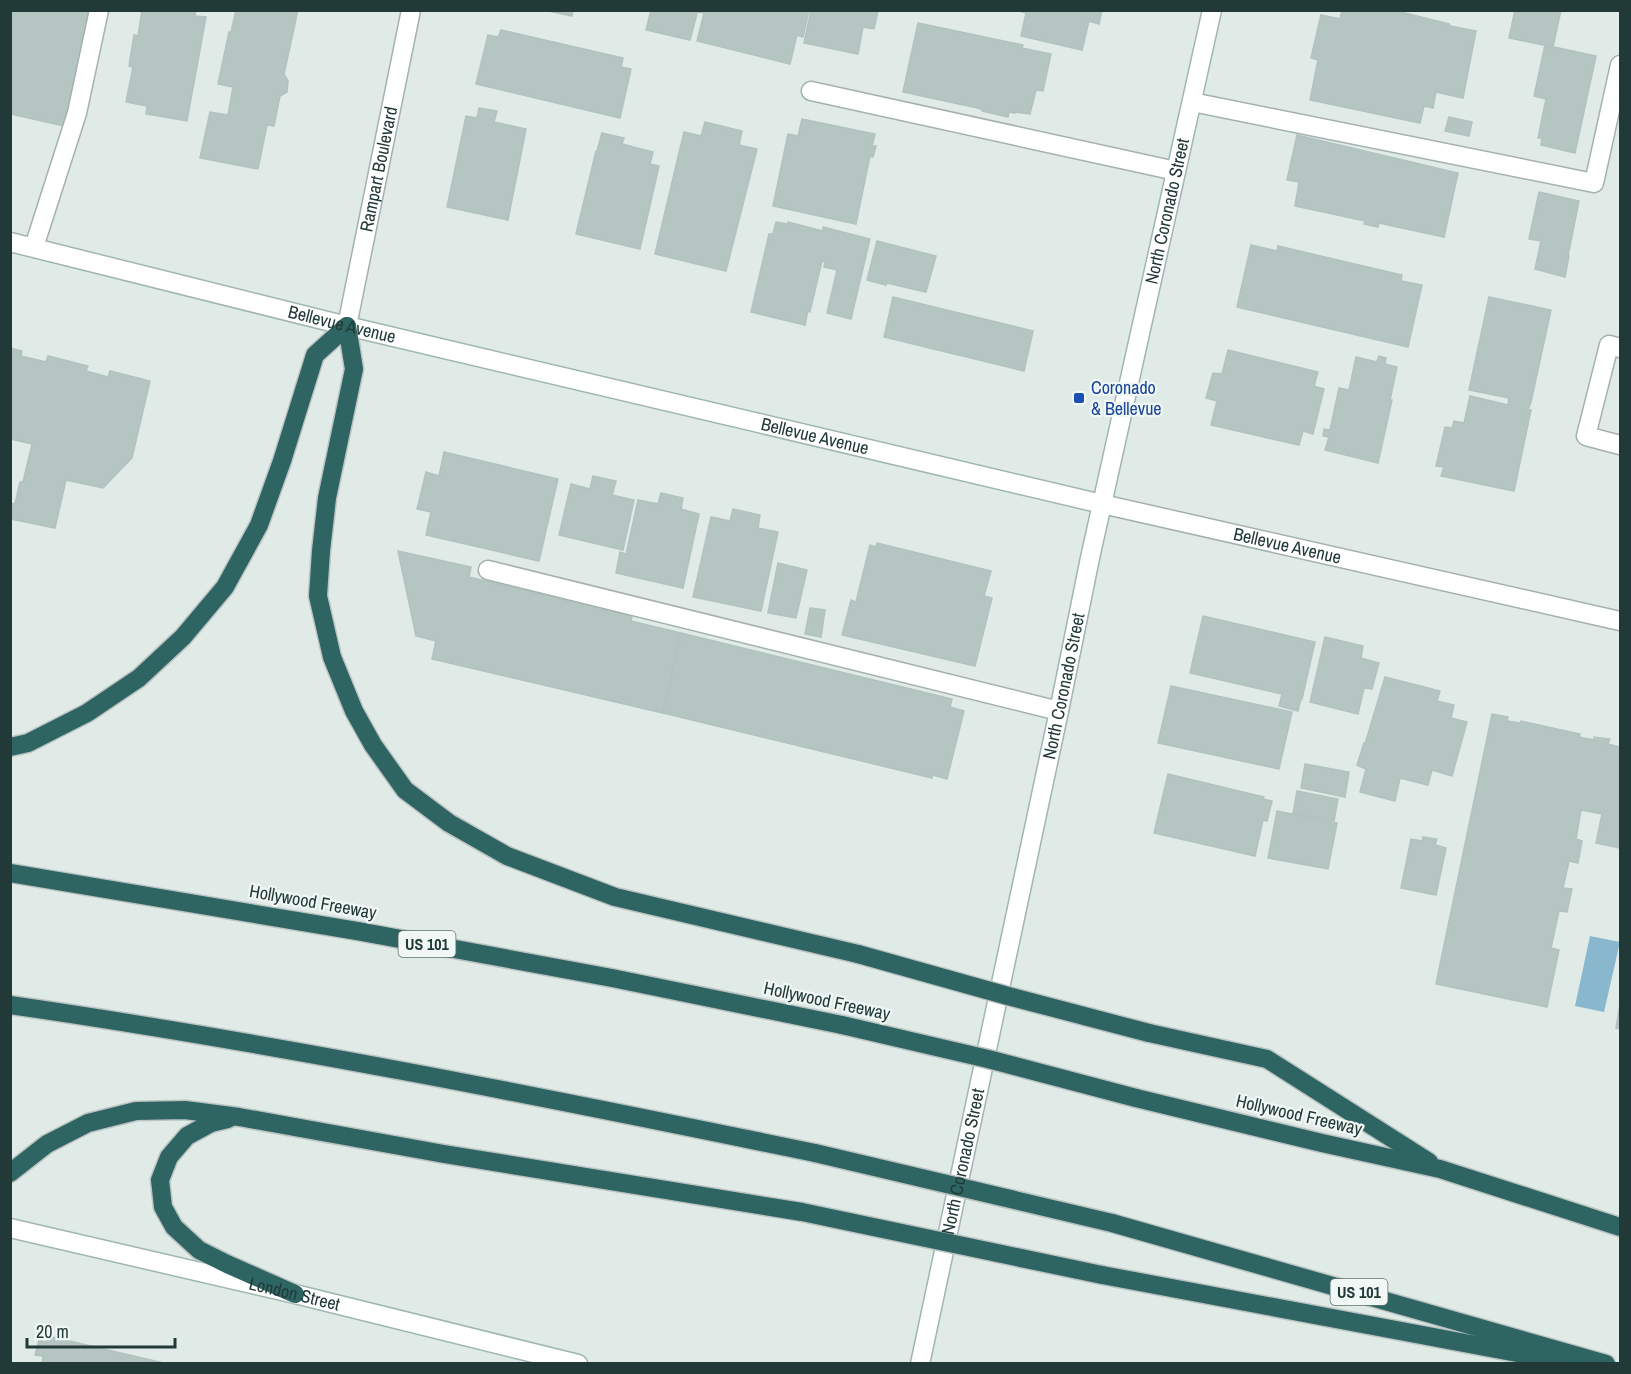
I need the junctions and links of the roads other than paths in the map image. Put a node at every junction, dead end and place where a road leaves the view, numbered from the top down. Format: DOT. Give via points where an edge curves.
graph roads {
  1 [pos="99,10"];
  2 [pos="411,10"];
  3 [pos="1212,10"];
  4 [pos="1620,65"];
  5 [pos="811,91"];
  6 [pos="1192,102"];
  7 [pos="1176,171"];
  8 [pos="10,242"];
  9 [pos="34,247"];
  10 [pos="347,326"];
  11 [pos="1615,347"];
  12 [pos="1620,445"];
  13 [pos="1102,504"];
  14 [pos="488,570"];
  15 [pos="1620,621"];
  16 [pos="1059,711"];
  17 [pos="10,747"];
  18 [pos="10,873"];
  19 [pos="10,1005"];
  20 [pos="239,1117"];
  21 [pos="1440,1169"];
  22 [pos="10,1173"];
  23 [pos="1620,1227"];
  24 [pos="10,1228"];
  25 [pos="295,1294"];
  26 [pos="579,1364"];
  27 [pos="920,1364"];
  28 [pos="1572,1364"];
  29 [pos="1606,1364"];
  1 -- 9 [label="street" via="76,114"];
  2 -- 10 [label="street, Rampart Boulevard"];
  3 -- 6 [label="street, North Coronado Street"];
  4 -- 6 [label="street" via="1594,183"];
  5 -- 7 [label="street"];
  6 -- 7 [label="street, North Coronado Street"];
  7 -- 13 [label="street, North Coronado Street"];
  8 -- 9 [label="street, Bellevue Avenue"];
  9 -- 10 [label="street, Bellevue Avenue"];
  10 -- 13 [label="street, Bellevue Avenue"];
  10 -- 17 [label="highway" via="315,355 260,525 225,587 183,637 139,678 87,713 28,743"];
  10 -- 21 [label="highway, bridge" via="354,369 327,498 318,596 332,657 354,711 405,790 450,823 507,856 615,897 858,954 1149,1033 1267,1059"];
  11 -- 12 [label="street" via="1586,436"];
  13 -- 15 [label="street, Bellevue Avenue"];
  13 -- 16 [label="street, North Coronado Street"];
  14 -- 16 [label="street"];
  16 -- 27 [label="street, North Coronado Street"];
  18 -- 21 [label="highway, Hollywood Freeway / US 101, bridge" via="380,935 842,1025"];
  19 -- 29 [label="highway, US 101, bridge" via="326,1056 815,1153 1112,1223"];
  20 -- 22 [label="highway" via="185,1110 136,1111 88,1123 47,1144"];
  20 -- 25 [label="highway" via="211,1123 188,1136 169,1157 160,1180 163,1207 174,1227 199,1251"];
  20 -- 28 [label="highway, bridge" via="802,1212 1102,1275"];
  21 -- 23 [label="highway, Hollywood Freeway / US 101"];
  24 -- 25 [label="street, London Street"];
  25 -- 26 [label="street, London Street"];
}
